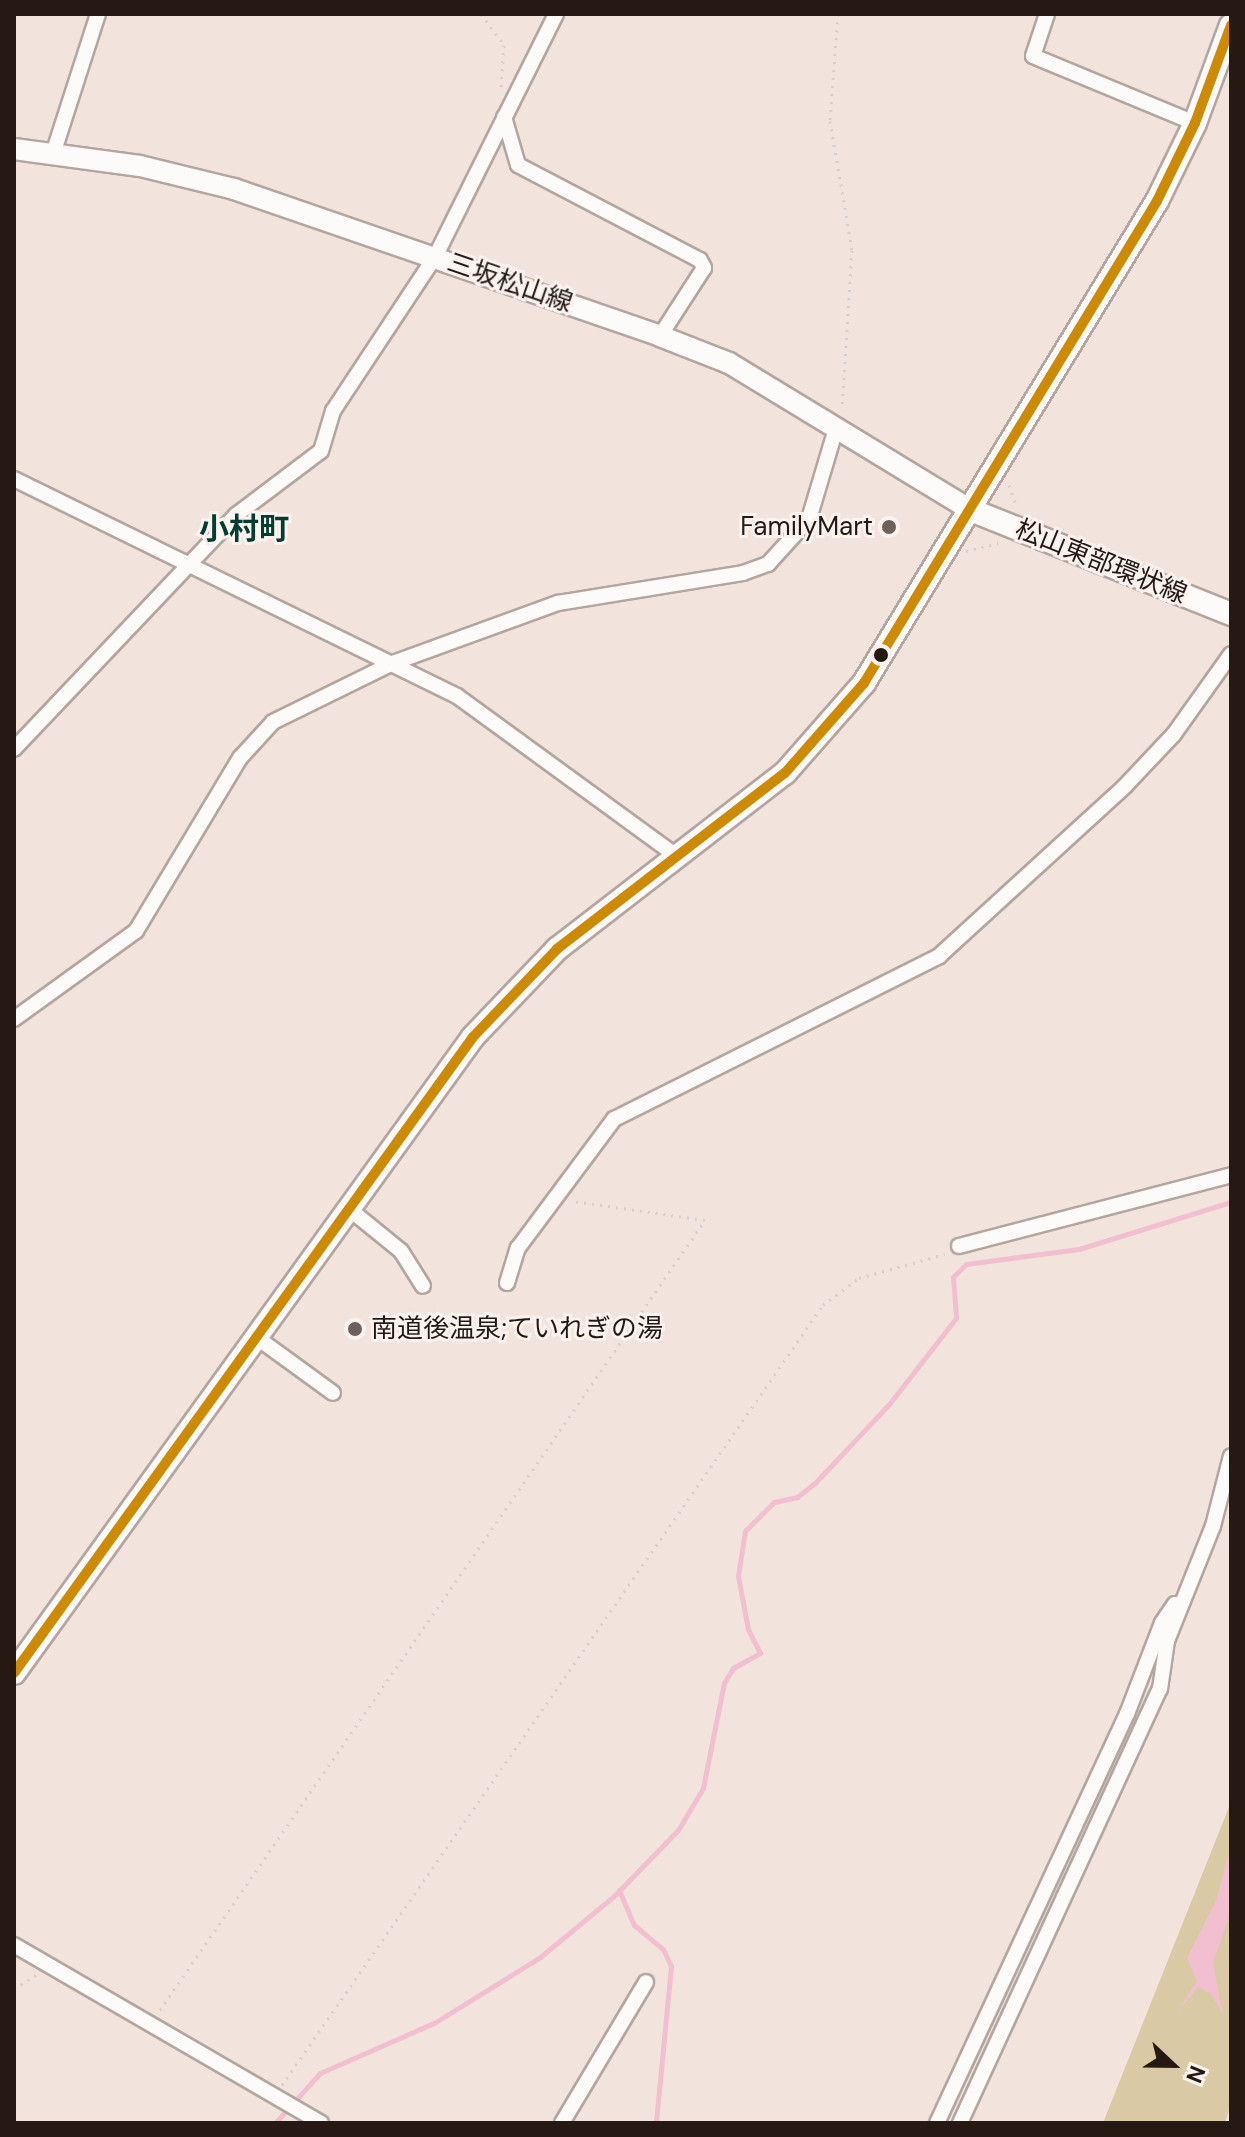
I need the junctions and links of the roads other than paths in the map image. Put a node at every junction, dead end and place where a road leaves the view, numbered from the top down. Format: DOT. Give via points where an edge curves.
graph roads {
  1 [pos="98,14"];
  2 [pos="556,14"];
  3 [pos="1047,14"];
  4 [pos="1231,25"];
  5 [pos="504,117"];
  6 [pos="1195,123"];
  7 [pos="14,149"];
  8 [pos="53,154"];
  9 [pos="435,257"];
  10 [pos="660,336"];
  11 [pos="835,432"];
  12 [pos="14,479"];
  13 [pos="971,510"];
  14 [pos="190,565"];
  15 [pos="1231,614"];
  16 [pos="1231,654"];
  17 [pos="393,663"];
  18 [pos="14,749"];
  19 [pos="675,855"];
  20 [pos="14,1019"];
  21 [pos="1231,1175"];
  22 [pos="348,1208"];
  23 [pos="959,1246"];
  24 [pos="507,1283"];
  25 [pos="423,1286"];
  26 [pos="256,1337"];
  27 [pos="333,1393"];
  28 [pos="1231,1456"];
  29 [pos="1180,1597"];
  30 [pos="14,1673"];
  31 [pos="14,1945"];
  32 [pos="646,1982"];
  33 [pos="321,2123"];
  34 [pos="562,2123"];
  35 [pos="937,2123"];
  36 [pos="960,2123"];
  1 -- 8 [label="street"];
  2 -- 5 [label="street"];
  3 -- 6 [label="street" via="1033,56"];
  4 -- 6 [label="main road"];
  5 -- 9 [label="street"];
  5 -- 10 [label="street" via="518,165 700,260 704,268"];
  6 -- 13 [label="main road" via="1157,201"];
  7 -- 8 [label="main road, 三坂松山線"];
  8 -- 9 [label="main road, 三坂松山線" via="194,178"];
  9 -- 10 [label="main road, 三坂松山線"];
  9 -- 14 [label="street" via="333,411 321,451 236,515"];
  10 -- 11 [label="main road, 三坂松山線" via="729,363"];
  11 -- 13 [label="main road, 三坂松山線"];
  11 -- 17 [label="street" via="809,519 768,564 743,573 558,603"];
  12 -- 14 [label="street"];
  13 -- 15 [label="main road, 松山東部環状線"];
  13 -- 19 [label="main road" via="864,683 827,729 785,773"];
  14 -- 17 [label="street"];
  14 -- 18 [label="street"];
  16 -- 24 [label="street" via="1174,734 1125,786 939,956 614,1119 518,1248"];
  17 -- 19 [label="street" via="457,696"];
  17 -- 20 [label="street" via="273,722 240,758 136,931"];
  19 -- 22 [label="main road" via="557,949 473,1037"];
  21 -- 23 [label="street"];
  22 -- 25 [label="street" via="401,1251"];
  22 -- 26 [label="main road"];
  26 -- 27 [label="street"];
  26 -- 30 [label="main road"];
  28 -- 29 [label="street" via="1213,1526"];
  29 -- 35 [label="street" via="1162,1623 1127,1714"];
  29 -- 36 [label="street" via="1160,1689"];
  31 -- 33 [label="street"];
  32 -- 34 [label="street"];
}
